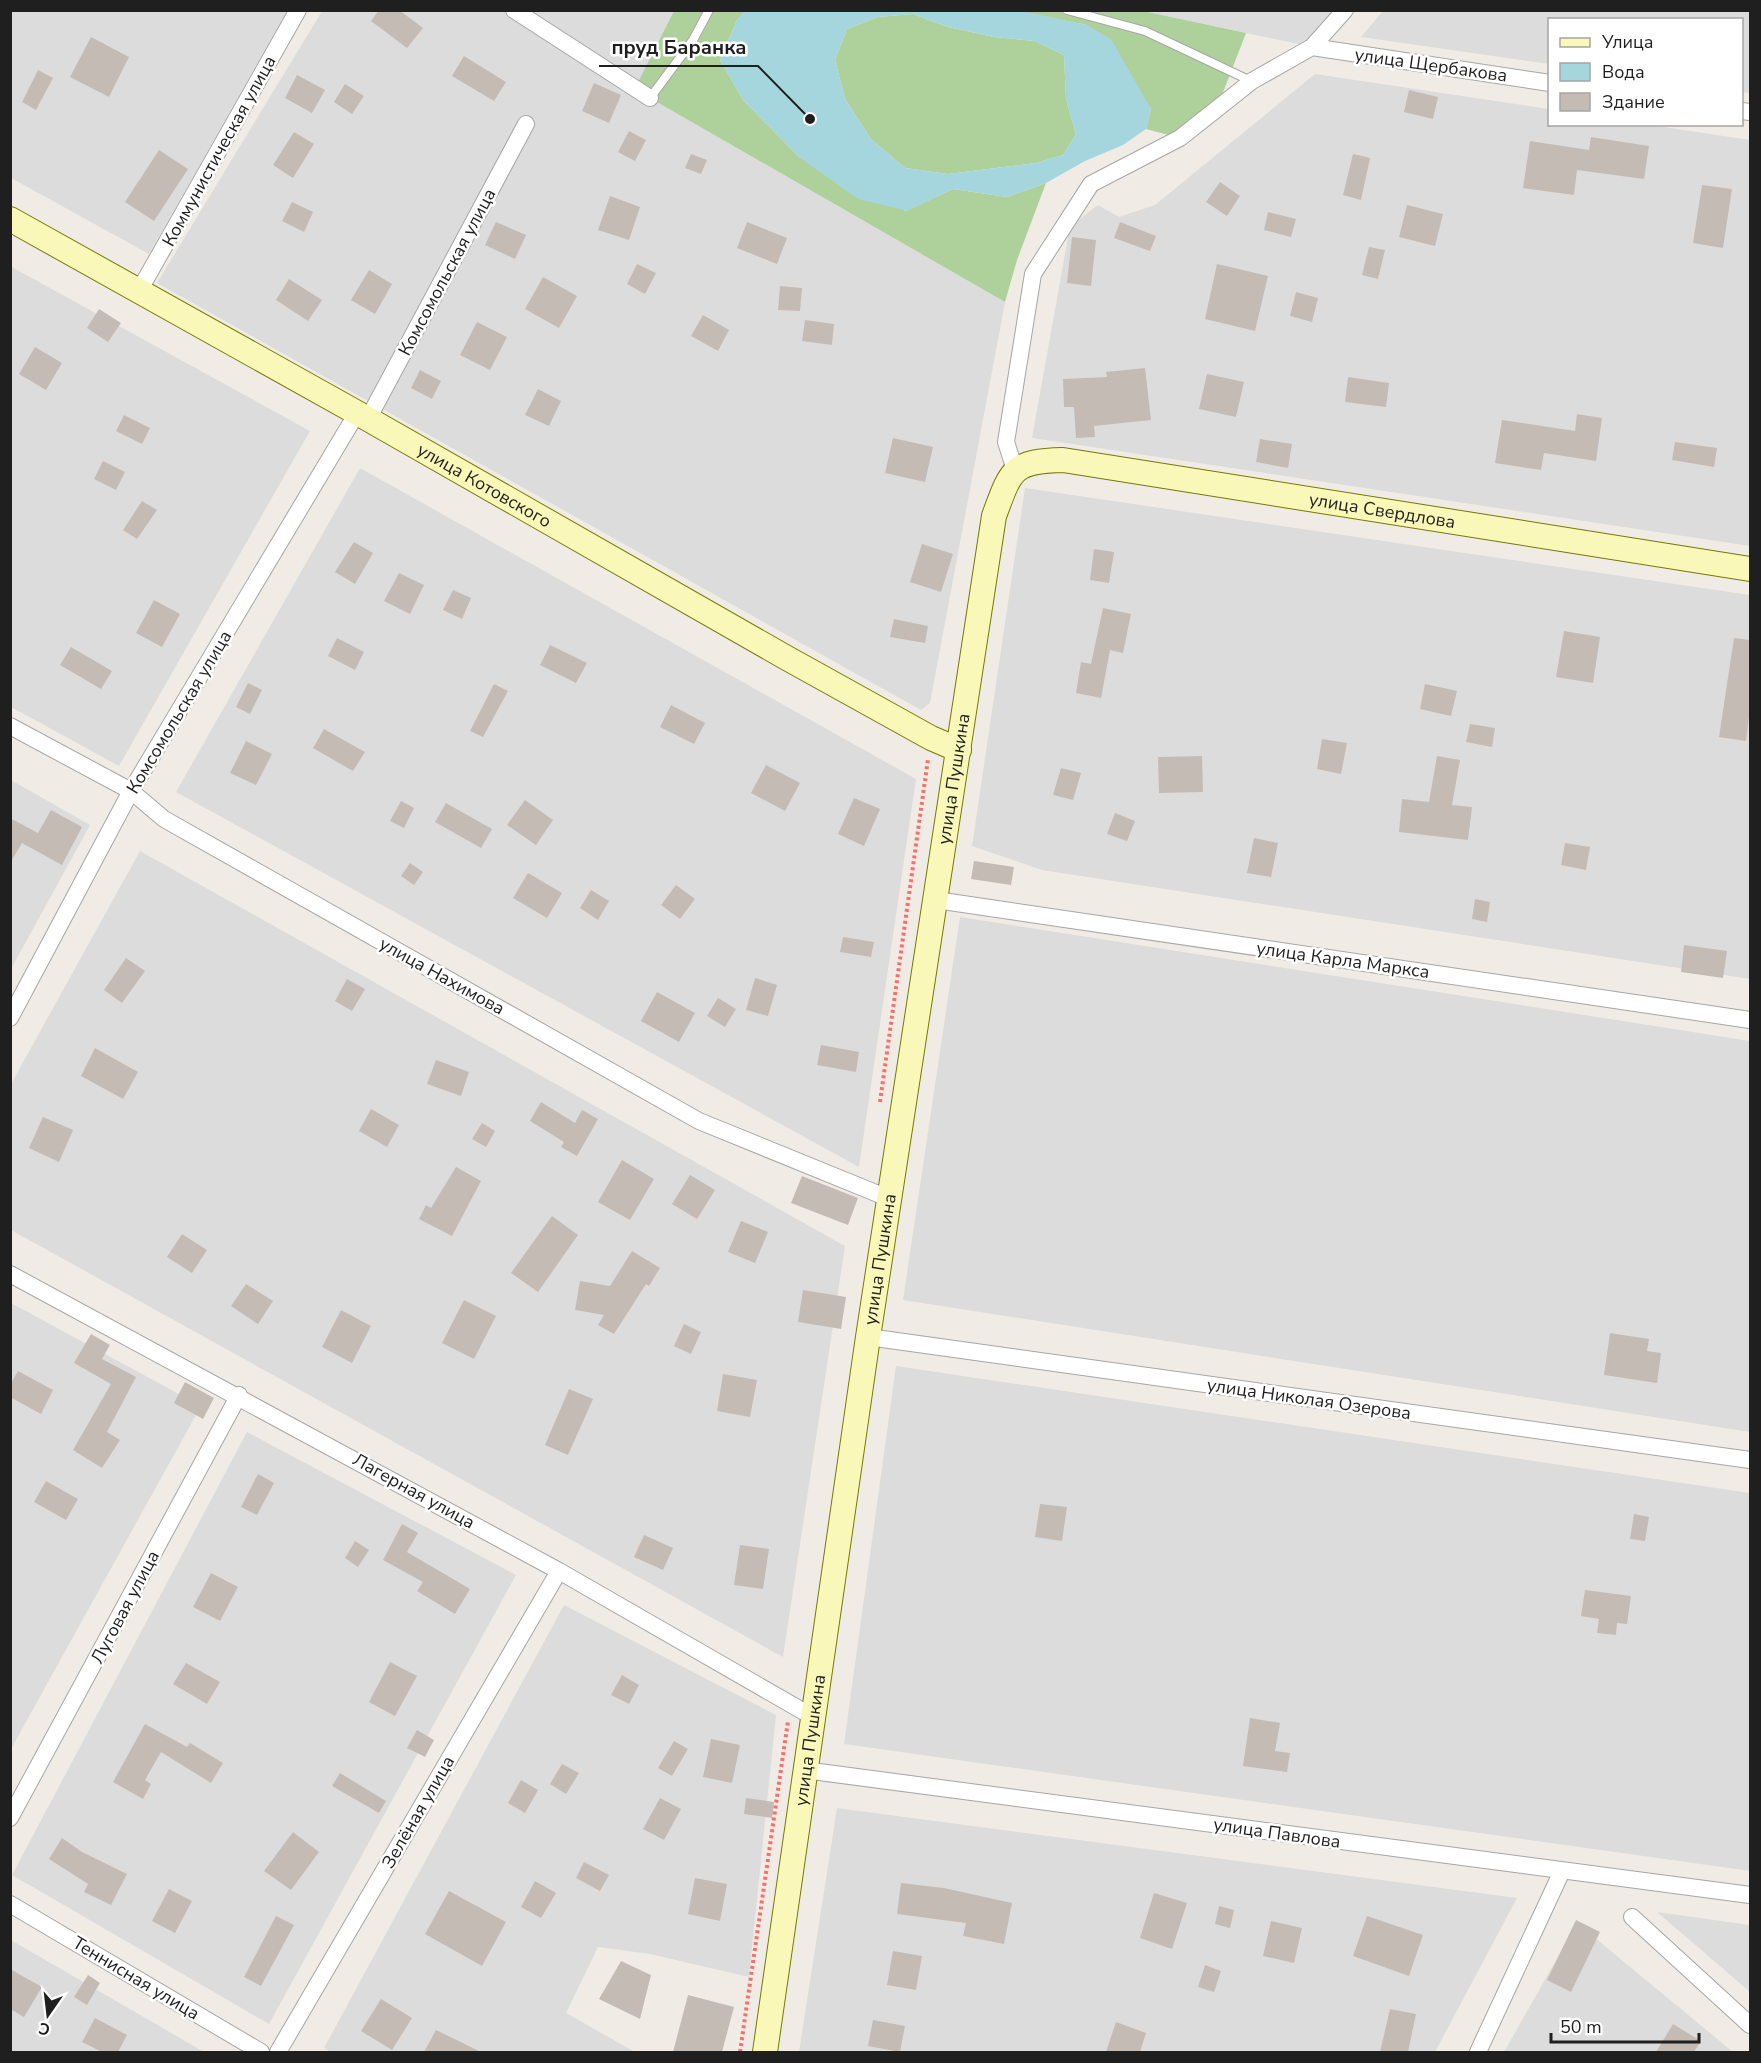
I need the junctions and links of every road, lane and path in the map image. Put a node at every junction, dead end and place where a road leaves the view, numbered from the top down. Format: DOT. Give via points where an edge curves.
graph roads {
  1 [pos="298,10"];
  2 [pos="514,10"];
  3 [pos="709,10"];
  4 [pos="1067,10"];
  5 [pos="1345,10"];
  6 [pos="1312,47"];
  7 [pos="1252,81"];
  8 [pos="1548,83"];
  9 [pos="650,98"];
  10 [pos="526,124"];
  11 [pos="10,219"];
  12 [pos="139,291"];
  13 [pos="363,416"];
  14 [pos="1015,470"];
  15 [pos="1750,569"];
  16 [pos="10,726"];
  17 [pos="958,750"];
  18 [pos="131,791"];
  19 [pos="936,900"];
  20 [pos="10,1018"];
  21 [pos="1750,1020"];
  22 [pos="888,1198"];
  23 [pos="10,1274"];
  24 [pos="868,1337"];
  25 [pos="240,1395"];
  26 [pos="1750,1460"];
  27 [pos="559,1571"];
  28 [pos="813,1717"];
  29 [pos="804,1770"];
  30 [pos="10,1818"];
  31 [pos="1562,1871"];
  32 [pos="1750,1895"];
  33 [pos="10,1905"];
  34 [pos="1632,1917"];
  35 [pos="1750,2025"];
  36 [pos="261,2052"];
  37 [pos="278,2052"];
  38 [pos="765,2052"];
  39 [pos="1478,2052"];
  1 -- 12 [label="street, Коммунистическая улица"];
  2 -- 9 [label="street"];
  3 -- 9 [label="lane" via="693,40"];
  4 -- 7 [label="lane" via="1145,31"];
  5 -- 6 [label="street"];
  6 -- 7 [label="street"];
  6 -- 8 [label="street, улица Щербакова"];
  7 -- 14 [label="street" via="1180,138 1091,184 1033,274 1006,442"];
  10 -- 13 [label="street, Комсомольская улица"];
  11 -- 12 [label="main road, улица Котовского"];
  12 -- 13 [label="main road, улица Котовского"];
  13 -- 17 [label="main road, улица Котовского" via="795,663"];
  13 -- 18 [label="street, Комсомольская улица"];
  14 -- 15 [label="main road, улица Свердлова" via="1033,461 1063,460"];
  14 -- 17 [label="main road, улица Пушкина" via="994,516"];
  16 -- 18 [label="street, улица Нахимова"];
  17 -- 19 [label="main road, улица Пушкина"];
  18 -- 20 [label="street, Комсомольская улица"];
  18 -- 22 [label="street, улица Нахимова" via="164,819 699,1122"];
  19 -- 21 [label="street, улица Карла Маркса"];
  19 -- 22 [label="main road, улица Пушкина"];
  22 -- 24 [label="main road, улица Пушкина"];
  23 -- 25 [label="street, Лагерная улица"];
  24 -- 26 [label="street, улица Николая Озерова"];
  24 -- 28 [label="main road, улица Пушкина"];
  25 -- 27 [label="street, Лагерная улица"];
  25 -- 30 [label="street, Луговая улица"];
  27 -- 28 [label="street, Лагерная улица"];
  27 -- 37 [label="street, Зелёная улица"];
  28 -- 29 [label="main road, улица Пушкина"];
  29 -- 31 [label="street, улица Павлова"];
  29 -- 38 [label="main road, улица Пушкина"];
  31 -- 32 [label="street, улица Павлова"];
  31 -- 39 [label="street"];
  33 -- 36 [label="street, Теннисная улица"];
  34 -- 35 [label="street"];
}
